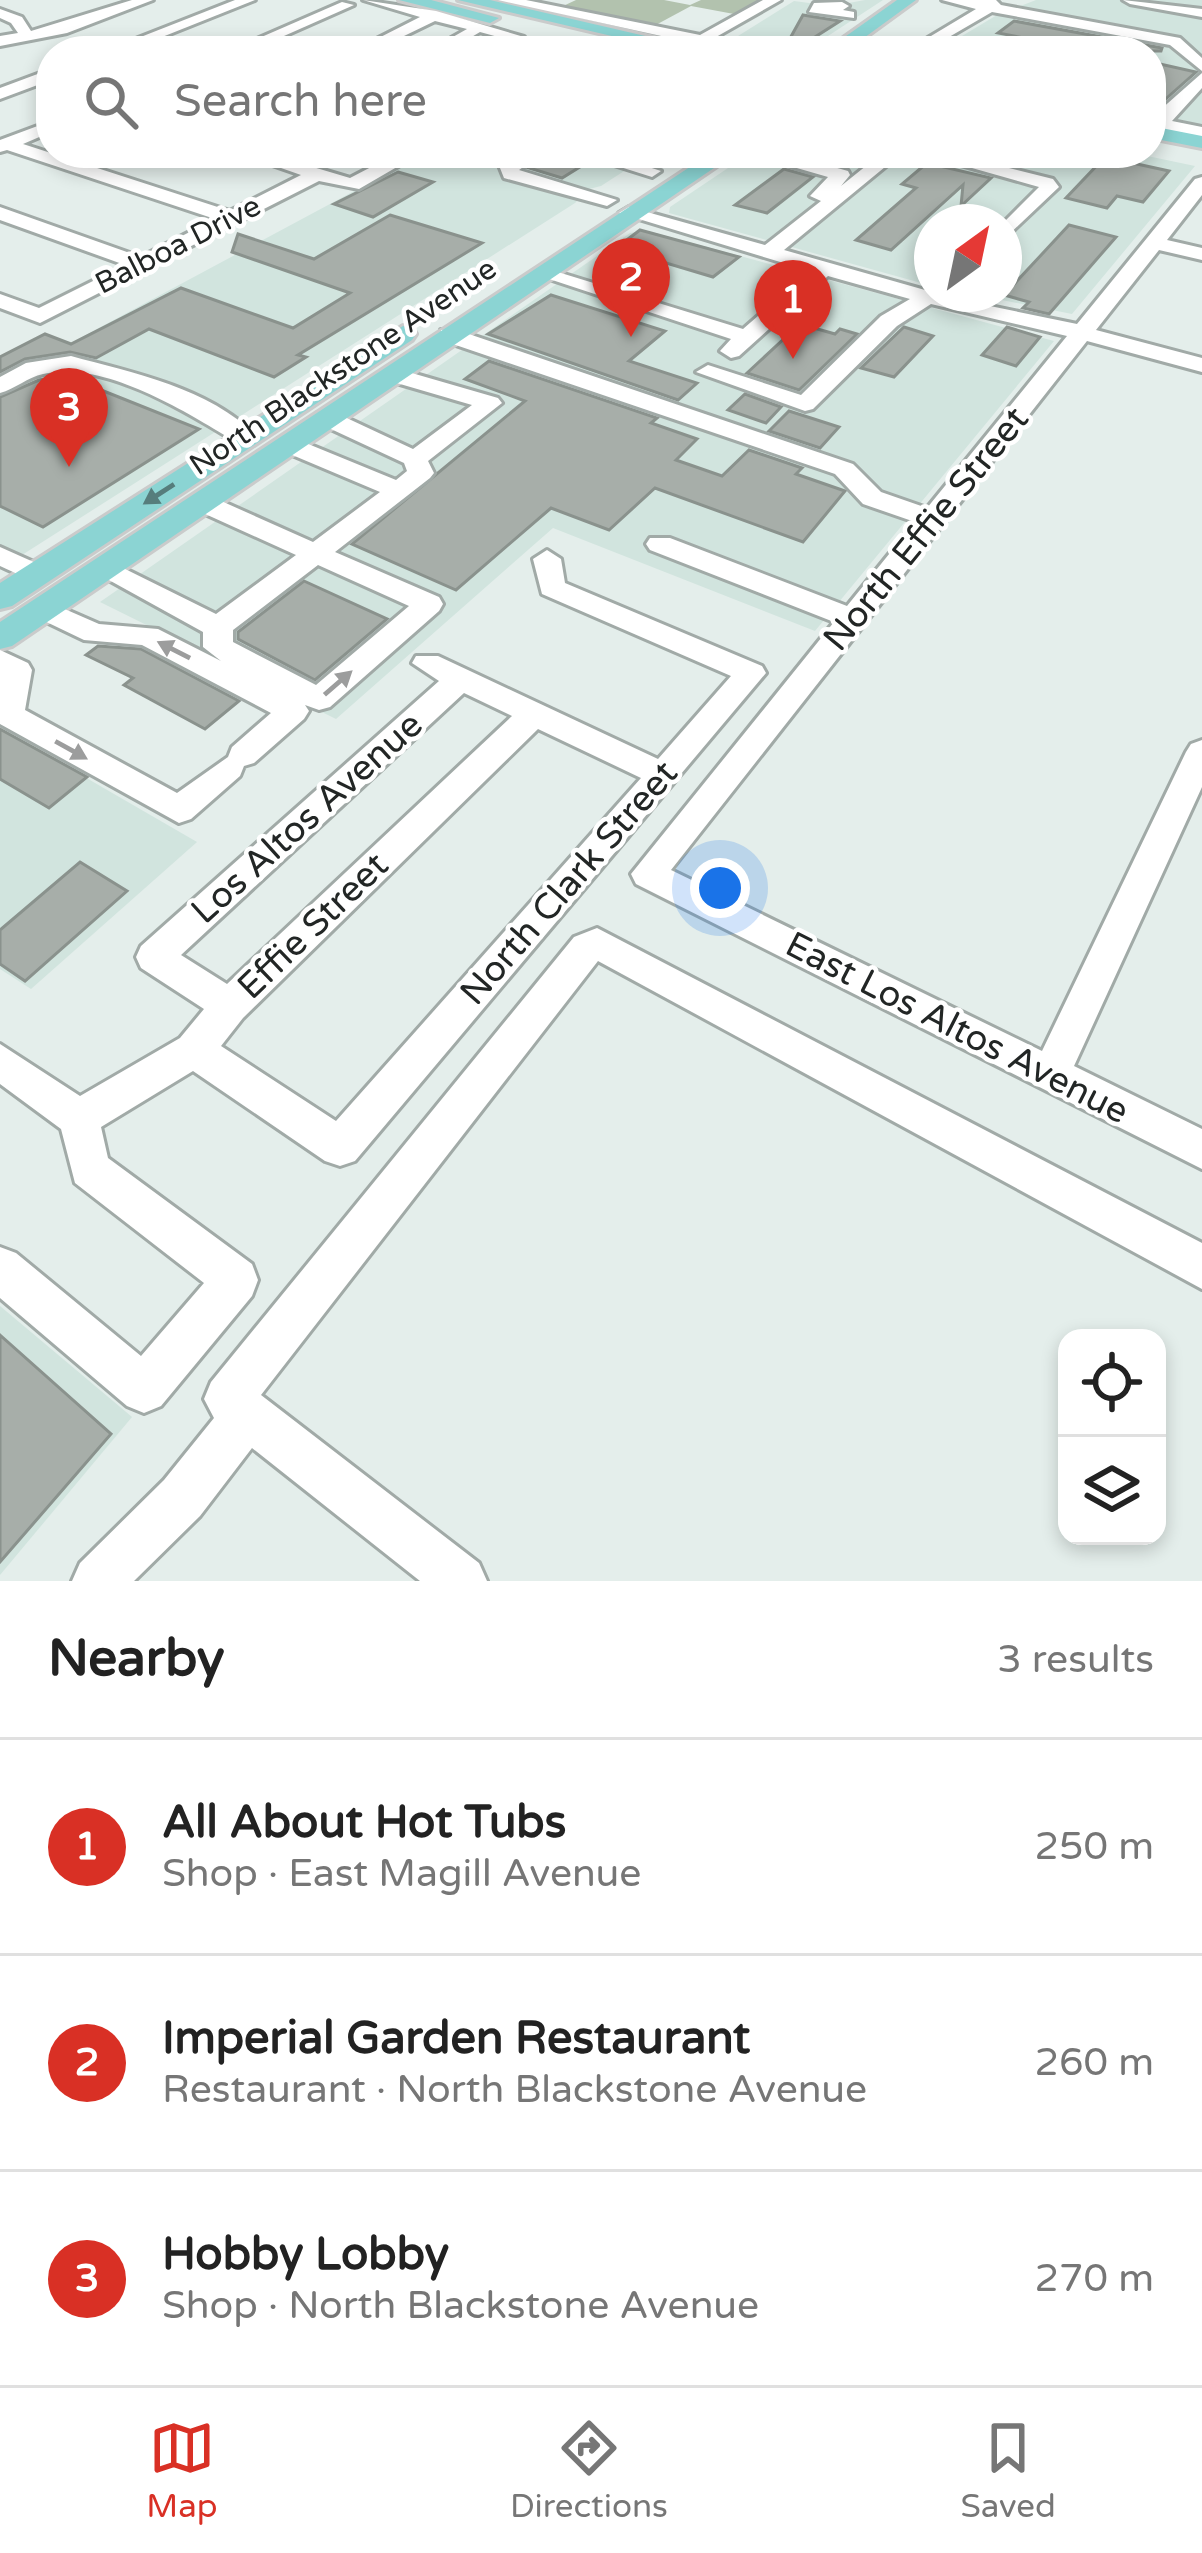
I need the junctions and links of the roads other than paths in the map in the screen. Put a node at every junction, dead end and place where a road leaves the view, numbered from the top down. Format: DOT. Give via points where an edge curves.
graph roads {
  1 [pos="146,0"];
  2 [pos="248,0"];
  3 [pos="370,0"];
  4 [pos="407,0"];
  5 [pos="466,0"];
  6 [pos="505,0"];
  7 [pos="774,0"];
  8 [pos="908,0"];
  9 [pos="949,0"];
  10 [pos="1006,0"];
  11 [pos="1130,0"];
  12 [pos="931,2"];
  13 [pos="347,5"];
  14 [pos="987,7"];
  15 [pos="5,9"];
  16 [pos="1202,13"];
  17 [pos="436,15"];
  18 [pos="309,22"];
  19 [pos="904,29"];
  20 [pos="473,32"];
  21 [pos="153,36"];
  22 [pos="274,36"];
  23 [pos="343,36"];
  24 [pos="396,36"];
  25 [pos="465,36"];
  26 [pos="512,36"];
  27 [pos="569,36"];
  28 [pos="654,36"];
  29 [pos="662,36"];
  30 [pos="716,36"];
  31 [pos="856,36"];
  32 [pos="939,36"];
  33 [pos="1147,36"];
  34 [pos="28,38"];
  35 [pos="1166,39"];
  36 [pos="0,41"];
  37 [pos="1202,66"];
  38 [pos="1202,78"];
  39 [pos="36,79"];
  40 [pos="1,92"];
  41 [pos="1166,114"];
  42 [pos="1166,128"];
  43 [pos="1166,130"];
  44 [pos="36,132"];
  45 [pos="1202,132"];
  46 [pos="1202,142"];
  47 [pos="3,146"];
  48 [pos="1166,150"];
  49 [pos="36,156"];
  50 [pos="1202,157"];
  51 [pos="73,168"];
  52 [pos="297,168"];
  53 [pos="384,168"];
  54 [pos="509,168"];
  55 [pos="641,168"];
  56 [pos="656,168"];
  57 [pos="695,168"];
  58 [pos="823,168"];
  59 [pos="846,168"];
  60 [pos="987,168"];
  61 [pos="652,171"];
  62 [pos="316,175"];
  63 [pos="1202,183"];
  64 [pos="820,196"];
  65 [pos="618,207"];
  66 [pos="0,214"];
  67 [pos="1022,215"];
  68 [pos="231,218"];
  69 [pos="1155,243"];
  70 [pos="768,253"];
  71 [pos="1202,254"];
  72 [pos="142,264"];
  73 [pos="824,269"];
  74 [pos="541,273"];
  75 [pos="914,291"];
  76 [pos="0,300"];
  77 [pos="914,305"];
  78 [pos="999,312"];
  79 [pos="1085,333"];
  80 [pos="448,335"];
  81 [pos="747,337"];
  82 [pos="1202,365"];
  83 [pos="392,374"];
  84 [pos="0,386"];
  85 [pos="327,418"];
  86 [pos="245,437"];
  87 [pos="287,444"];
  88 [pos="415,459"];
  89 [pos="398,490"];
  90 [pos="201,502"];
  91 [pos="933,519"];
  92 [pos="661,544"];
  93 [pos="314,553"];
  94 [pos="0,555"];
  95 [pos="547,559"];
  96 [pos="103,569"];
  97 [pos="37,574"];
  98 [pos="0,598"];
  99 [pos="44,608"];
  100 [pos="853,619"];
  101 [pos="218,627"];
  102 [pos="0,638"];
  103 [pos="428,663"];
  104 [pos="9,665"];
  105 [pos="460,679"];
  106 [pos="534,714"];
  107 [pos="1202,752"];
  108 [pos="663,775"];
  109 [pos="649,874"];
  110 [pos="230,1006"];
  111 [pos="194,1050"];
  112 [pos="0,1061"];
  113 [pos="1050,1075"];
  114 [pos="79,1119"];
  115 [pos="1202,1150"];
  116 [pos="1202,1267"];
  117 [pos="0,1269"];
  118 [pos="248,1414"];
  119 [pos="98,1581"];
  120 [pos="461,1581"];
  1 -- 34 [label="street"];
  2 -- 21 [label="street"];
  3 -- 17 [label="street"];
  4 -- 27 [label="main road"];
  5 -- 28 [label="main road"];
  6 -- 29 [label="street"];
  7 -- 30 [label="street"];
  8 -- 31 [label="main road"];
  9 -- 14 [label="street"];
  10 -- 14 [label="street"];
  11 -- 16 [label="street"];
  12 -- 19 [label="main road" via="911,11"];
  13 -- 18 [label="street"];
  14 -- 32 [label="street"];
  14 -- 33 [label="street"];
  15 -- 34 [label="street"];
  17 -- 24 [label="street"];
  17 -- 26 [label="street"];
  18 -- 22 [label="street"];
  18 -- 23 [label="street"];
  20 -- 25 [label="street"];
  34 -- 36 [label="street"];
  35 -- 37 [label="street"];
  38 -- 41 [label="street"];
  39 -- 40 [label="street"];
  42 -- 45 [label="street"];
  43 -- 46 [label="main road"];
  44 -- 47 [label="street"];
  47 -- 49 [label="street"];
  48 -- 50 [label="main road"];
  51 -- 68 [label="street"];
  52 -- 62 [label="street"];
  53 -- 62 [label="street" via="352,185"];
  54 -- 65 [label="street"];
  55 -- 61 [label="street"];
  56 -- 61 [label="main road, North Blackstone Avenue"];
  57 -- 65 [label="main road, North Blackstone Avenue"];
  58 -- 64 [label="street" via="841,175"];
  59 -- 70 [label="street"];
  60 -- 67 [label="street" via="1050,188"];
  61 -- 65 [label="main road, North Blackstone Avenue"];
  62 -- 68 [label="street, Balboa Drive"];
  63 -- 69 [label="street, North Effie Street"];
  65 -- 70 [label="street"];
  65 -- 74 [label="main road, North Blackstone Avenue"];
  65 -- 86 [label="main road, North Blackstone Avenue"];
  66 -- 72 [label="street"];
  68 -- 72 [label="street, Balboa Drive"];
  69 -- 71 [label="street"];
  69 -- 79 [label="street, North Effie Street"];
  70 -- 73 [label="street"];
  72 -- 76 [label="street, Balboa Drive" via="40,316"];
  73 -- 75 [label="street"];
  73 -- 81 [label="street"];
  74 -- 80 [label="main road, North Blackstone Avenue"];
  74 -- 81 [label="street"];
  77 -- 81 [label="street" via="806,404 708,373"];
  78 -- 79 [label="street"];
  79 -- 82 [label="street"];
  79 -- 91 [label="street, North Effie Street"];
  80 -- 83 [label="main road, North Blackstone Avenue"];
  80 -- 91 [label="street" via="844,469 872,498"];
  83 -- 85 [label="main road, North Blackstone Avenue"];
  83 -- 88 [label="street" via="490,403"];
  84 -- 86 [label="street" via="34,368 71,363 116,372 185,400"];
  85 -- 87 [label="main road, North Blackstone Avenue"];
  85 -- 88 [label="street"];
  86 -- 97 [label="main road, North Blackstone Avenue, one-way"];
  87 -- 89 [label="street"];
  87 -- 90 [label="main road, North Blackstone Avenue"];
  88 -- 89 [label="street" via="421,473"];
  89 -- 93 [label="street"];
  90 -- 93 [label="street"];
  90 -- 96 [label="main road, North Blackstone Avenue"];
  91 -- 100 [label="street, North Effie Street"];
  92 -- 100 [label="street"];
  93 -- 101 [label="street"];
  101 -- 93 [label="street, one-way" via="218,647 319,699 428,604"];
  94 -- 97 [label="street"];
  95 -- 108 [label="street, North Clark Street" via="552,588 752,673"];
  96 -- 99 [label="main road, North Blackstone Avenue"];
  96 -- 101 [label="street"];
  97 -- 98 [label="main road, North Blackstone Avenue"];
  99 -- 102 [label="main road, North Blackstone Avenue"];
  104 -- 99 [label="street, one-way" via="8,715 179,810 293,711 148,636 94,633"];
  100 -- 109 [label="street, North Effie Street"];
  103 -- 105 [label="street"];
  105 -- 106 [label="street"];
  105 -- 110 [label="street, Los Altos Avenue" via="154,957"];
  106 -- 108 [label="street"];
  106 -- 110 [label="street, Effie Street"];
  107 -- 113 [label="street"];
  108 -- 111 [label="street, North Clark Street" via="340,1148"];
  109 -- 113 [label="street, East Los Altos Avenue"];
  110 -- 111 [label="street, Effie Street"];
  111 -- 114 [label="street, Effie Street"];
  112 -- 114 [label="street"];
  113 -- 115 [label="street, East Los Altos Avenue"];
  114 -- 117 [label="street" via="90,1169 236,1280 144,1389"];
  116 -- 118 [label="street" via="597,944 228,1399"];
  118 -- 119 [label="street" via="182,1498"];
  118 -- 120 [label="street"];
}
